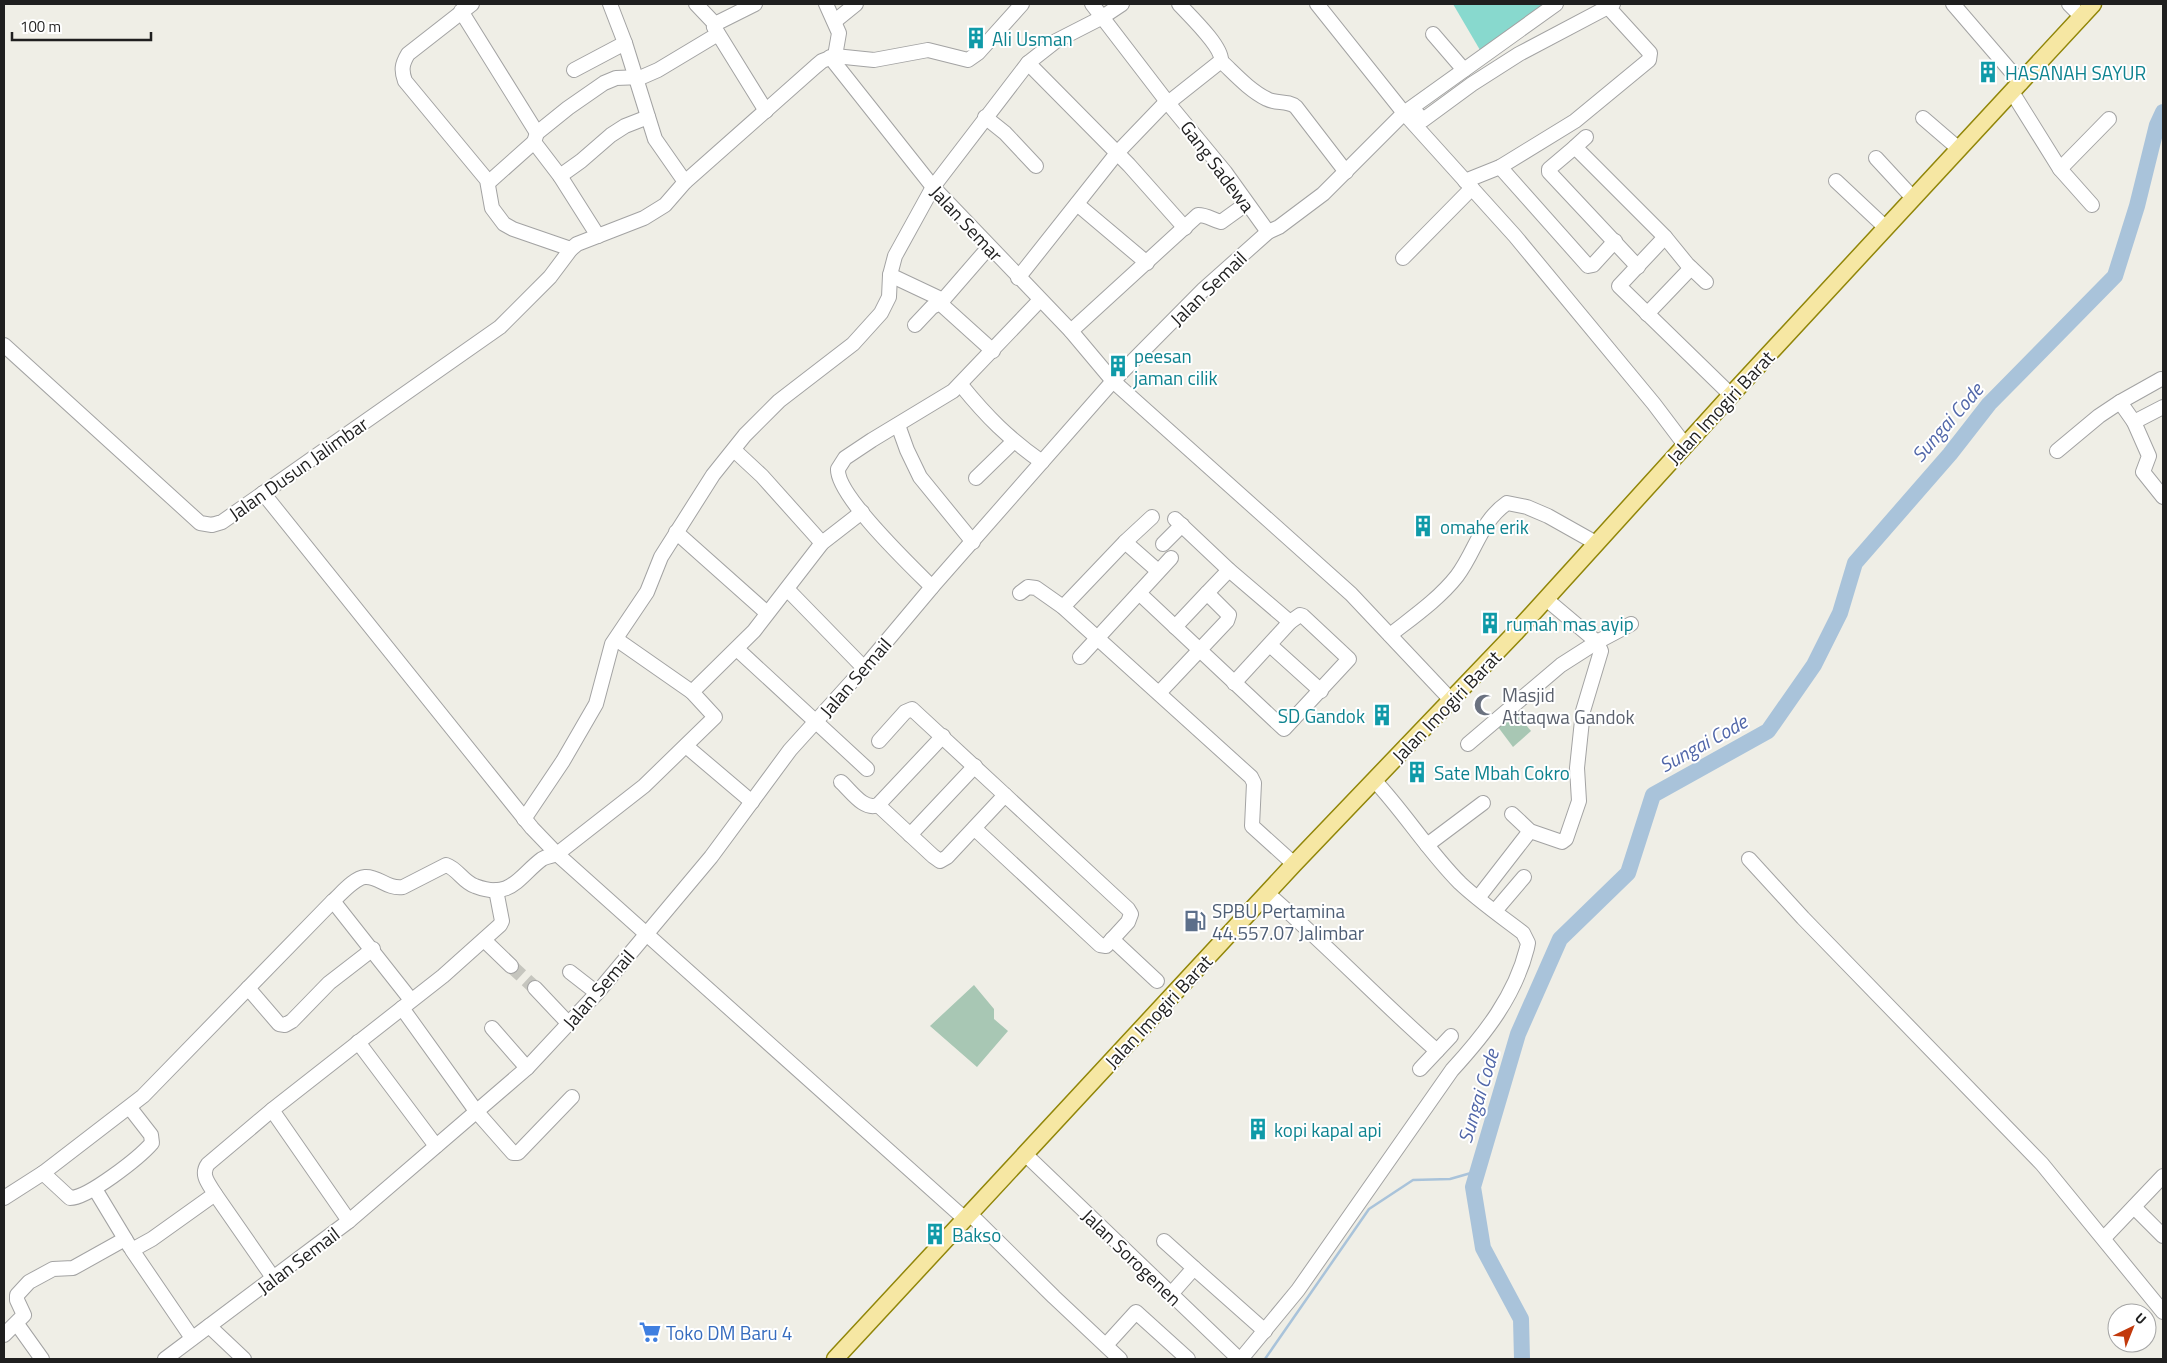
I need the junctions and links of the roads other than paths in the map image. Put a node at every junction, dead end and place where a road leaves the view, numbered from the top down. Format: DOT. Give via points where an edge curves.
graph roads {
  1 [pos="610,4"];
  2 [pos="696,4"];
  3 [pos="755,4"];
  4 [pos="826,4"];
  5 [pos="856,4"];
  6 [pos="1022,4"];
  7 [pos="1092,4"];
  8 [pos="1122,4"];
  9 [pos="1179,4"];
  10 [pos="1317,4"];
  11 [pos="1556,4"];
  12 [pos="1953,4"];
  13 [pos="2068,4"];
  14 [pos="2093,4"];
  15 [pos="1611,5"];
  16 [pos="466,8"];
  17 [pos="2082,17"];
  18 [pos="1101,18"];
  19 [pos="835,21"];
  20 [pos="717,29"];
  21 [pos="1433,34"];
  22 [pos="1508,37"];
  23 [pos="626,43"];
  24 [pos="1518,54"];
  25 [pos="833,57"];
  26 [pos="1221,61"];
  27 [pos="1028,63"];
  28 [pos="574,70"];
  29 [pos="1459,74"];
  30 [pos="636,76"];
  31 [pos="2016,87"];
  32 [pos="1464,90"];
  33 [pos="1168,102"];
  34 [pos="1408,110"];
  35 [pos="766,111"];
  36 [pos="648,117"];
  37 [pos="985,117"];
  38 [pos="1923,118"];
  39 [pos="2109,119"];
  40 [pos="536,137"];
  41 [pos="1586,137"];
  42 [pos="1575,147"];
  43 [pos="1959,149"];
  44 [pos="1117,153"];
  45 [pos="1876,158"];
  46 [pos="1036,166"];
  47 [pos="1500,167"];
  48 [pos="2060,169"];
  49 [pos="1346,172"];
  50 [pos="560,176"];
  51 [pos="1836,181"];
  52 [pos="685,182"];
  53 [pos="488,183"];
  54 [pos="1469,185"];
  55 [pos="933,187"];
  56 [pos="1913,198"];
  57 [pos="1077,204"];
  58 [pos="1246,204"];
  59 [pos="2092,205"];
  60 [pos="1885,227"];
  61 [pos="1185,228"];
  62 [pos="1268,232"];
  63 [pos="598,236"];
  64 [pos="1665,237"];
  65 [pos="1615,241"];
  66 [pos="990,247"];
  67 [pos="571,249"];
  68 [pos="1403,258"];
  69 [pos="1147,263"];
  70 [pos="1638,267"];
  71 [pos="1691,268"];
  72 [pos="890,275"];
  73 [pos="1018,278"];
  74 [pos="1706,282"];
  75 [pos="1040,300"];
  76 [pos="942,301"];
  77 [pos="1647,314"];
  78 [pos="915,326"];
  79 [pos="1070,331"];
  80 [pos="4,344"];
  81 [pos="993,350"];
  82 [pos="2162,379"];
  83 [pos="1113,381"];
  84 [pos="961,385"];
  85 [pos="1731,395"];
  86 [pos="2120,402"];
  87 [pos="2163,407"];
  88 [pos="2134,422"];
  89 [pos="898,425"];
  90 [pos="1013,442"];
  91 [pos="1685,445"];
  92 [pos="734,450"];
  93 [pos="2058,451"];
  94 [pos="1042,462"];
  95 [pos="976,478"];
  96 [pos="263,493"];
  97 [pos="2163,496"];
  98 [pos="862,512"];
  99 [pos="1152,517"];
  100 [pos="676,532"];
  101 [pos="973,542"];
  102 [pos="1125,542"];
  103 [pos="822,543"];
  104 [pos="1596,543"];
  105 [pos="1163,544"];
  106 [pos="1171,558"];
  107 [pos="1229,570"];
  108 [pos="1158,571"];
  109 [pos="932,587"];
  110 [pos="787,589"];
  111 [pos="1139,592"];
  112 [pos="1020,593"];
  113 [pos="1207,593"];
  114 [pos="1546,600"];
  115 [pos="1063,607"];
  116 [pos="767,612"];
  117 [pos="1290,622"];
  118 [pos="1632,624"];
  119 [pos="1175,627"];
  120 [pos="1390,635"];
  121 [pos="1098,637"];
  122 [pos="616,638"];
  123 [pos="1597,642"];
  124 [pos="1270,645"];
  125 [pos="737,649"];
  126 [pos="1199,650"];
  127 [pos="1080,657"];
  128 [pos="864,668"];
  129 [pos="1234,683"];
  130 [pos="1321,691"];
  131 [pos="692,692"];
  132 [pos="1159,693"];
  133 [pos="1451,700"];
  134 [pos="815,722"];
  135 [pos="943,736"];
  136 [pos="879,740"];
  137 [pos="1468,744"];
  138 [pos="686,746"];
  139 [pos="975,766"];
  140 [pos="867,769"];
  141 [pos="1374,780"];
  142 [pos="841,782"];
  143 [pos="1005,795"];
  144 [pos="752,802"];
  145 [pos="1483,803"];
  146 [pos="878,805"];
  147 [pos="1512,814"];
  148 [pos="524,818"];
  149 [pos="974,828"];
  150 [pos="1530,832"];
  151 [pos="910,835"];
  152 [pos="1427,845"];
  153 [pos="557,854"];
  154 [pos="1749,859"];
  155 [pos="1294,864"];
  156 [pos="1524,877"];
  157 [pos="496,890"];
  158 [pos="1267,893"];
  159 [pos="1478,898"];
  160 [pos="333,900"];
  161 [pos="1495,911"];
  162 [pos="646,934"];
  163 [pos="1112,939"];
  164 [pos="484,940"];
  165 [pos="373,949"];
  166 [pos="510,966"];
  167 [pos="570,972"];
  168 [pos="1164,987"];
  169 [pos="248,988"];
  170 [pos="535,988"];
  171 [pos="597,993"];
  172 [pos="406,1004"];
  173 [pos="569,1024"];
  174 [pos="492,1028"];
  175 [pos="1451,1036"];
  176 [pos="358,1042"];
  177 [pos="1437,1051"];
  178 [pos="527,1068"];
  179 [pos="1420,1069"];
  180 [pos="572,1097"];
  181 [pos="130,1108"];
  182 [pos="272,1110"];
  183 [pos="476,1111"];
  184 [pos="436,1146"];
  185 [pos="1025,1154"];
  186 [pos="43,1173"];
  187 [pos="2163,1176"];
  188 [pos="95,1189"];
  189 [pos="215,1194"];
  190 [pos="4,1198"];
  191 [pos="2134,1207"];
  192 [pos="967,1216"];
  193 [pos="349,1221"];
  194 [pos="2163,1236"];
  195 [pos="2104,1238"];
  196 [pos="1164,1241"];
  197 [pos="128,1245"];
  198 [pos="1194,1268"];
  199 [pos="274,1278"];
  200 [pos="1171,1294"];
  201 [pos="2163,1312"];
  202 [pos="17,1324"];
  203 [pos="209,1326"];
  204 [pos="1265,1331"];
  205 [pos="4,1335"];
  206 [pos="192,1338"];
  207 [pos="1106,1345"];
  208 [pos="42,1359"];
  209 [pos="165,1359"];
  210 [pos="244,1359"];
  211 [pos="835,1359"];
  212 [pos="1120,1359"];
  213 [pos="1188,1359"];
  214 [pos="1240,1359"];
  1 -- 23 [label="street"];
  2 -- 20 [label="street"];
  3 -- 20 [label="street"];
  4 -- 19 [label="street"];
  5 -- 19 [label="street"];
  6 -- 25 [label="street" via="968,60 928,50 874,60"];
  7 -- 18 [label="street, Gang Sadewa"];
  8 -- 18 [label="street"];
  9 -- 26 [label="street" via="1219,50"];
  10 -- 34 [label="street"];
  11 -- 22 [label="street, Jalan Semail"];
  12 -- 31 [label="street"];
  13 -- 17 [label="street"];
  14 -- 17 [label="main road, Jalan Imogiri Barat"];
  15 -- 24 [label="street"];
  15 -- 47 [label="street" via="1650,53 1650,59 1575,121"];
  16 -- 40 [label="street"];
  16 -- 53 [label="street" via="408,54 402,71 405,81"];
  17 -- 31 [label="main road, Jalan Imogiri Barat"];
  18 -- 27 [label="street" via="1056,41"];
  18 -- 33 [label="street, Gang Sadewa"];
  19 -- 25 [label="street" via="838,32"];
  20 -- 30 [label="street" via="658,70 642,77"];
  20 -- 35 [label="street"];
  21 -- 29 [label="street"];
  22 -- 24 [label="street"];
  22 -- 29 [label="street, Jalan Semail"];
  23 -- 28 [label="street"];
  23 -- 30 [label="street"];
  24 -- 32 [label="street"];
  25 -- 35 [label="street, Jalan Dusun Jalimbar" via="816,66"];
  25 -- 55 [label="street, Jalan Semar"];
  26 -- 33 [label="street"];
  26 -- 49 [label="street" via="1268,100 1289,102 1296,107"];
  27 -- 37 [label="street"];
  27 -- 44 [label="street"];
  29 -- 32 [label="street"];
  29 -- 34 [label="street, Jalan Semail"];
  30 -- 36 [label="street"];
  30 -- 40 [label="street" via="604,82"];
  31 -- 43 [label="main road, Jalan Imogiri Barat"];
  31 -- 48 [label="street"];
  32 -- 34 [label="street" via="1423,120"];
  33 -- 44 [label="street"];
  33 -- 58 [label="street, Gang Sadewa" via="1225,172"];
  34 -- 49 [label="street, Jalan Semail"];
  34 -- 54 [label="street"];
  35 -- 52 [label="street, Jalan Dusun Jalimbar"];
  36 -- 50 [label="street" via="611,135"];
  36 -- 52 [label="street" via="655,140"];
  37 -- 46 [label="street"];
  37 -- 55 [label="street"];
  38 -- 43 [label="street"];
  39 -- 48 [label="street"];
  40 -- 50 [label="street"];
  40 -- 53 [label="street"];
  41 -- 42 [label="street"];
  42 -- 64 [label="street"];
  42 -- 65 [label="street" via="1548,172"];
  43 -- 56 [label="main road, Jalan Imogiri Barat"];
  44 -- 57 [label="street"];
  44 -- 61 [label="street"];
  45 -- 56 [label="street"];
  47 -- 54 [label="street"];
  47 -- 65 [label="street" via="1588,266 1593,265"];
  48 -- 59 [label="street"];
  49 -- 62 [label="street, Jalan Semail" via="1324,194"];
  50 -- 63 [label="street"];
  51 -- 60 [label="street"];
  52 -- 63 [label="street, Jalan Dusun Jalimbar" via="665,205 644,218"];
  53 -- 67 [label="street" via="492,208 504,224"];
  54 -- 68 [label="street"];
  54 -- 91 [label="street" via="1515,236"];
  55 -- 66 [label="street, Jalan Semar"];
  55 -- 72 [label="street" via="895,256"];
  56 -- 60 [label="main road, Jalan Imogiri Barat"];
  57 -- 69 [label="street"];
  57 -- 73 [label="street"];
  58 -- 61 [label="street" via="1221,222 1198,215"];
  58 -- 62 [label="street, Gang Sadewa"];
  60 -- 85 [label="main road, Jalan Imogiri Barat"];
  61 -- 69 [label="street"];
  62 -- 83 [label="street, Jalan Semail" via="1204,289"];
  63 -- 67 [label="street, Jalan Dusun Jalimbar"];
  64 -- 70 [label="street"];
  64 -- 71 [label="street"];
  65 -- 70 [label="street"];
  66 -- 73 [label="street, Jalan Semar"];
  66 -- 76 [label="street"];
  67 -- 96 [label="street, Jalan Dusun Jalimbar" via="550,277 500,327"];
  69 -- 79 [label="street"];
  70 -- 77 [label="street" via="1619,286"];
  71 -- 74 [label="street"];
  71 -- 77 [label="street"];
  72 -- 76 [label="street"];
  72 -- 92 [label="street" via="889,297 881,313 853,344 778,401 745,434"];
  73 -- 75 [label="street, Jalan Semar"];
  75 -- 79 [label="street, Jalan Semar"];
  75 -- 81 [label="street"];
  76 -- 78 [label="street"];
  76 -- 81 [label="street" via="943,306"];
  77 -- 85 [label="street"];
  79 -- 83 [label="street, Jalan Semar"];
  80 -- 96 [label="street, Jalan Dusun Jalimbar" via="200,523 212,525 222,522"];
  81 -- 84 [label="street"];
  82 -- 86 [label="street"];
  83 -- 94 [label="street, Jalan Semail"];
  83 -- 120 [label="street, Jalan Semar" via="1351,594"];
  84 -- 89 [label="street"];
  84 -- 90 [label="street"];
  85 -- 91 [label="main road, Jalan Imogiri Barat"];
  86 -- 88 [label="street"];
  86 -- 93 [label="street"];
  87 -- 88 [label="street"];
  88 -- 97 [label="street" via="2149,456 2144,472"];
  89 -- 98 [label="street" via="845,458 838,469 839,481"];
  89 -- 101 [label="street" via="920,478"];
  90 -- 94 [label="street"];
  90 -- 95 [label="street"];
  91 -- 104 [label="main road, Jalan Imogiri Barat"];
  92 -- 100 [label="street" via="712,475"];
  92 -- 103 [label="street"];
  94 -- 101 [label="street, Jalan Semail"];
  96 -- 148 [label="street"];
  98 -- 103 [label="street"];
  98 -- 109 [label="street"];
  99 -- 102 [label="street"];
  100 -- 116 [label="street"];
  100 -- 122 [label="street" via="661,557 647,592"];
  101 -- 109 [label="street, Jalan Semail"];
  102 -- 108 [label="street"];
  102 -- 115 [label="street"];
  103 -- 110 [label="street"];
  104 -- 114 [label="main road, Jalan Imogiri Barat"];
  104 -- 120 [label="street" via="1548,516 1506,503 1492,515 1458,576"];
  105 -- 107 [label="street" via="1178,522"];
  106 -- 108 [label="street"];
  107 -- 113 [label="street"];
  107 -- 117 [label="street"];
  108 -- 111 [label="street"];
  109 -- 128 [label="street, Jalan Semail"];
  110 -- 116 [label="street"];
  110 -- 128 [label="street"];
  111 -- 119 [label="street"];
  111 -- 121 [label="street"];
  112 -- 115 [label="street" via="1028,587 1036,588"];
  113 -- 119 [label="street"];
  113 -- 126 [label="street" via="1229,617"];
  114 -- 123 [label="street"];
  114 -- 133 [label="main road, Jalan Imogiri Barat"];
  115 -- 121 [label="street"];
  116 -- 125 [label="street"];
  117 -- 124 [label="street"];
  117 -- 130 [label="street" via="1303,616 1349,658"];
  118 -- 123 [label="street"];
  119 -- 126 [label="street"];
  120 -- 133 [label="street, Jalan Semar"];
  121 -- 127 [label="street"];
  121 -- 132 [label="street"];
  122 -- 131 [label="street"];
  122 -- 148 [label="street" via="609,650 596,704 563,761"];
  123 -- 137 [label="street" via="1556,668"];
  123 -- 150 [label="street" via="1601,651 1585,699 1576,768 1579,801 1564,841"];
  124 -- 129 [label="street"];
  124 -- 130 [label="street"];
  125 -- 131 [label="street"];
  125 -- 134 [label="street"];
  126 -- 129 [label="street"];
  126 -- 132 [label="street"];
  128 -- 134 [label="street, Jalan Semail"];
  129 -- 130 [label="street" via="1285,729"];
  131 -- 138 [label="street" via="715,716"];
  132 -- 155 [label="street" via="1251,777 1254,783 1252,826"];
  133 -- 141 [label="main road, Jalan Imogiri Barat"];
  134 -- 140 [label="street"];
  134 -- 144 [label="street, Jalan Semail"];
  135 -- 136 [label="street" via="912,709 905,712"];
  135 -- 139 [label="street"];
  135 -- 146 [label="street"];
  138 -- 144 [label="street"];
  138 -- 153 [label="street" via="644,786"];
  139 -- 143 [label="street"];
  139 -- 151 [label="street"];
  141 -- 152 [label="street" via="1397,804"];
  141 -- 155 [label="main road, Jalan Imogiri Barat"];
  142 -- 146 [label="street" via="866,806"];
  143 -- 149 [label="street"];
  143 -- 163 [label="street" via="1128,909 1131,914 1129,920"];
  144 -- 162 [label="street, Jalan Semail"];
  145 -- 152 [label="street"];
  146 -- 151 [label="street"];
  147 -- 150 [label="street"];
  148 -- 153 [label="street"];
  149 -- 151 [label="street" via="947,857 940,860"];
  149 -- 163 [label="street" via="1100,945 1106,946"];
  150 -- 159 [label="street"];
  152 -- 159 [label="street"];
  153 -- 157 [label="street" via="544,858 510,888"];
  153 -- 162 [label="street"];
  154 -- 195 [label="street" via="2042,1164"];
  155 -- 158 [label="main road, Jalan Imogiri Barat"];
  156 -- 161 [label="street"];
  157 -- 160 [label="street" via="474,886 452,867 446,866 395,888 375,878 359,879"];
  157 -- 164 [label="street" via="502,921"];
  158 -- 168 [label="main road, Jalan Imogiri Barat"];
  158 -- 177 [label="street"];
  159 -- 161 [label="street"];
  160 -- 165 [label="street"];
  160 -- 169 [label="street"];
  161 -- 204 [label="street" via="1523,934 1528,943 1512,991"];
  162 -- 171 [label="street, Jalan Semail"];
  162 -- 192 [label="street"];
  163 -- 168 [label="street"];
  164 -- 166 [label="street"];
  164 -- 172 [label="street"];
  165 -- 169 [label="street" via="329,983 285,1025 279,1024"];
  165 -- 172 [label="street"];
  167 -- 171 [label="street"];
  168 -- 185 [label="main road, Jalan Imogiri Barat"];
  169 -- 181 [label="street"];
  170 -- 173 [label="street"];
  171 -- 173 [label="street, Jalan Semail"];
  172 -- 176 [label="street"];
  172 -- 183 [label="street"];
  173 -- 178 [label="street, Jalan Semail"];
  174 -- 178 [label="street"];
  175 -- 177 [label="street"];
  176 -- 182 [label="street"];
  176 -- 184 [label="street"];
  177 -- 179 [label="street"];
  178 -- 183 [label="street, Jalan Semail"];
  180 -- 183 [label="street" via="516,1154"];
  181 -- 186 [label="street"];
  181 -- 188 [label="street" via="151,1135 152,1143"];
  182 -- 189 [label="street" via="205,1168 205,1176"];
  182 -- 193 [label="street"];
  183 -- 184 [label="street, Jalan Semail"];
  184 -- 193 [label="street, Jalan Semail"];
  185 -- 192 [label="main road, Jalan Imogiri Barat"];
  185 -- 200 [label="street, Jalan Sorogenen"];
  186 -- 188 [label="street" via="70,1198"];
  186 -- 190 [label="street"];
  187 -- 191 [label="street"];
  188 -- 197 [label="street"];
  189 -- 197 [label="street" via="152,1239"];
  189 -- 199 [label="street"];
  191 -- 194 [label="street"];
  191 -- 195 [label="street"];
  192 -- 207 [label="street"];
  192 -- 211 [label="main road, Jalan Imogiri Barat"];
  193 -- 199 [label="street, Jalan Semail"];
  195 -- 201 [label="street"];
  196 -- 198 [label="street"];
  197 -- 202 [label="street" via="73,1268 53,1268 29,1282 17,1295 24,1313"];
  197 -- 206 [label="street"];
  198 -- 200 [label="street"];
  198 -- 204 [label="street"];
  199 -- 203 [label="street, Jalan Semail"];
  200 -- 214 [label="street, Jalan Sorogenen"];
  202 -- 205 [label="street"];
  202 -- 208 [label="street"];
  203 -- 206 [label="street, Jalan Semail"];
  203 -- 210 [label="street"];
  204 -- 214 [label="street"];
  206 -- 209 [label="street, Jalan Semail"];
  207 -- 212 [label="street"];
  207 -- 213 [label="street" via="1136,1312"];
}
